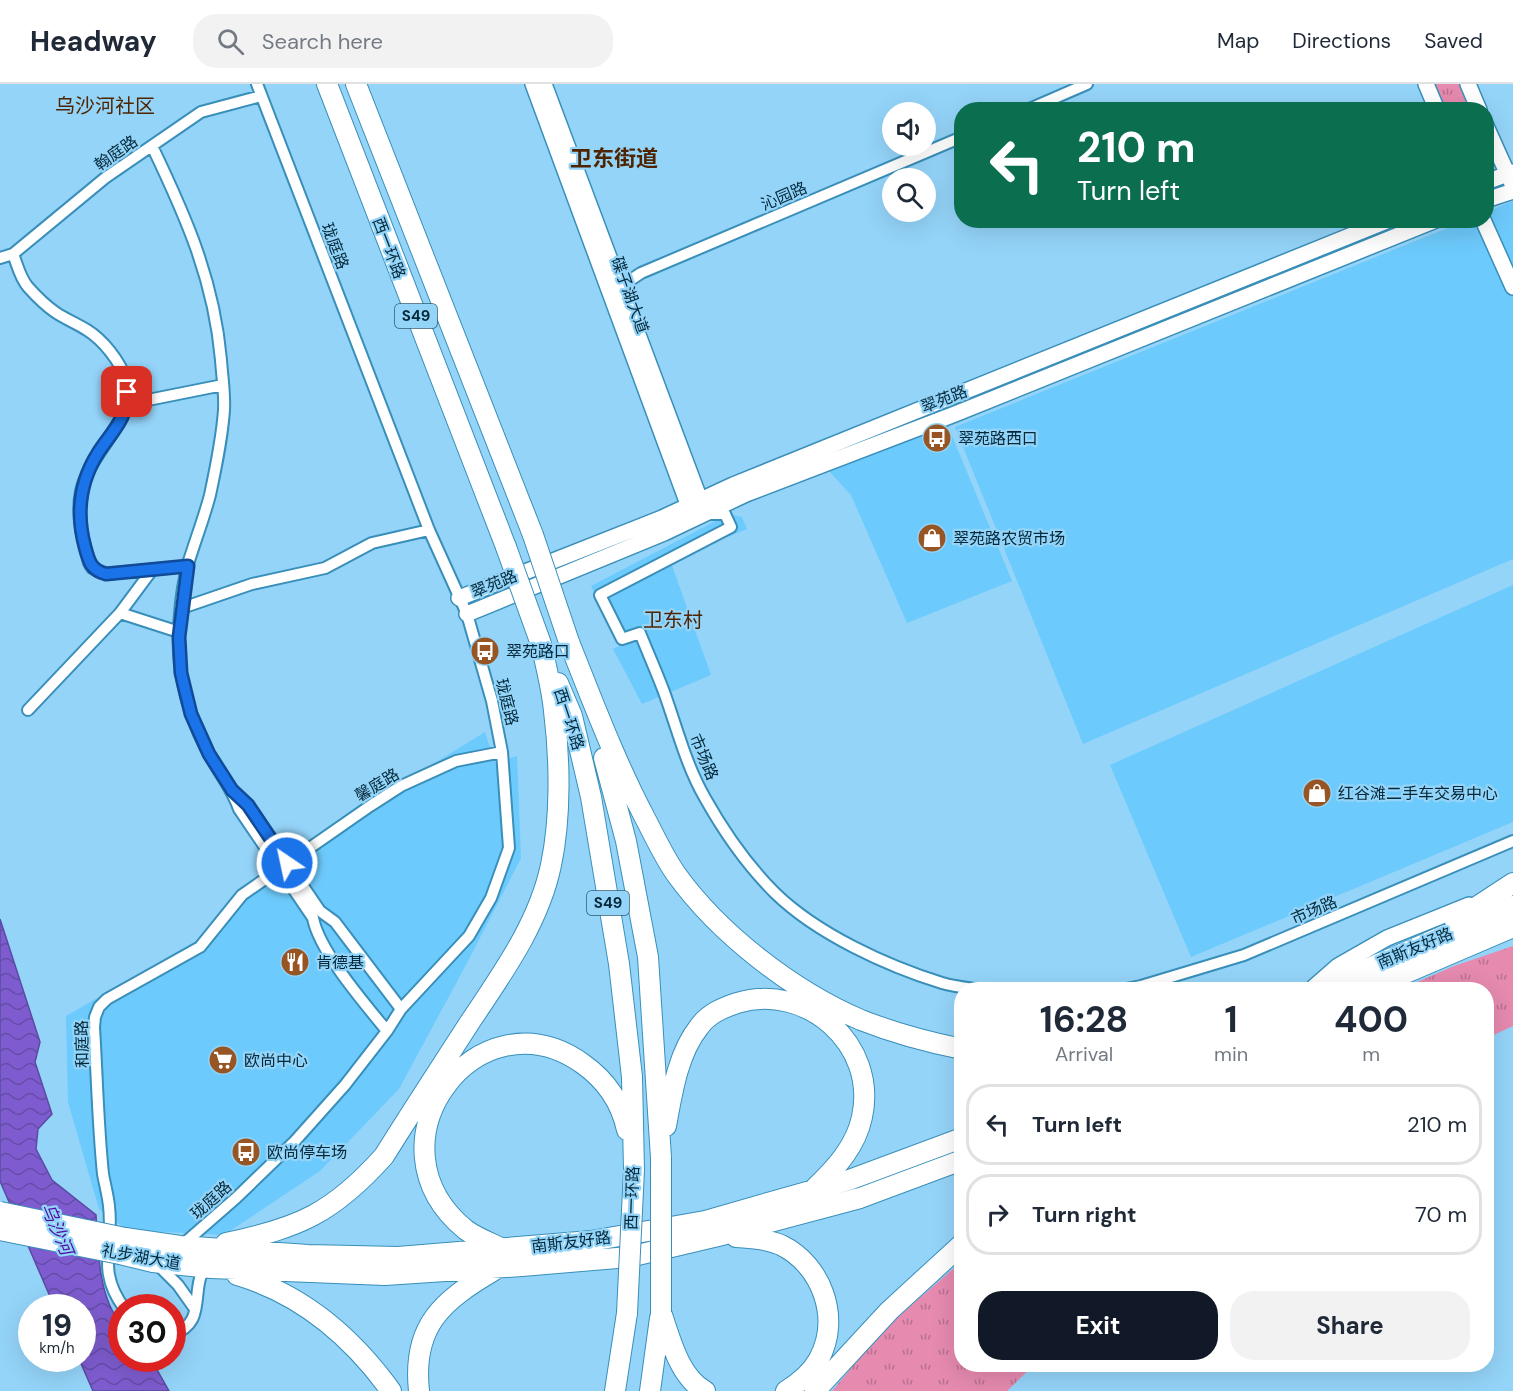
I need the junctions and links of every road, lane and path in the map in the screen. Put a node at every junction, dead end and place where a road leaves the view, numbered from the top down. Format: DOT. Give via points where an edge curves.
graph roads {
  1 [pos="257,84"];
  2 [pos="327,84"];
  3 [pos="356,84"];
  4 [pos="533,84"];
  5 [pos="544,84"];
  6 [pos="1087,84"];
  7 [pos="1426,84"];
  8 [pos="1468,84"];
  9 [pos="261,96"];
  10 [pos="1045,102"];
  11 [pos="1434,102"];
  12 [pos="1476,102"];
  13 [pos="954,140"];
  14 [pos="1494,143"];
  15 [pos="152,146"];
  16 [pos="1512,181"];
  17 [pos="1494,182"];
  18 [pos="1494,194"];
  19 [pos="1369,228"];
  20 [pos="1416,228"];
  21 [pos="1487,228"];
  22 [pos="13,254"];
  23 [pos="0,258"];
  24 [pos="620,287"];
  25 [pos="1513,287"];
  26 [pos="223,385"];
  27 [pos="128,404"];
  28 [pos="697,510"];
  29 [pos="429,530"];
  30 [pos="188,566"];
  31 [pos="152,570"];
  32 [pos="459,598"];
  33 [pos="182,608"];
  34 [pos="120,613"];
  35 [pos="467,614"];
  36 [pos="179,632"];
  37 [pos="569,642"];
  38 [pos="542,644"];
  39 [pos="28,710"];
  40 [pos="502,752"];
  41 [pos="1513,841"];
  42 [pos="283,866"];
  43 [pos="1513,873"];
  44 [pos="1513,883"];
  45 [pos="1513,906"];
  46 [pos="1513,927"];
  47 [pos="1412,949"];
  48 [pos="1154,982"];
  49 [pos="1320,982"];
  50 [pos="1336,982"];
  51 [pos="1385,982"];
  52 [pos="954,985"];
  53 [pos="401,1009"];
  54 [pos="387,1031"];
  55 [pos="954,1047"];
  56 [pos="954,1141"];
  57 [pos="661,1158"];
  58 [pos="954,1163"];
  59 [pos="634,1170"];
  60 [pos="812,1191"];
  61 [pos="0,1212"];
  62 [pos="0,1230"];
  63 [pos="718,1236"];
  64 [pos="123,1246"];
  65 [pos="180,1246"];
  66 [pos="203,1248"];
  67 [pos="954,1251"];
  68 [pos="502,1259"];
  69 [pos="153,1262"];
  70 [pos="211,1268"];
  71 [pos="116,1294"];
  72 [pos="195,1309"];
  73 [pos="661,1312"];
  74 [pos="627,1313"];
  75 [pos="186,1328"];
  76 [pos="391,1391"];
  77 [pos="419,1391"];
  78 [pos="615,1391"];
  79 [pos="621,1391"];
  80 [pos="650,1391"];
  81 [pos="705,1391"];
  82 [pos="786,1391"];
  83 [pos="815,1391"];
  1 -- 9 [label="street, 珑庭路"];
  2 -- 38 [label="highway, 西一环路 / S49, bridge"];
  3 -- 37 [label="highway, 西一环路 / S49, bridge" via="533,535"];
  4 -- 28 [label="main road, 碟子湖大道"];
  5 -- 24 [label="main road, 碟子湖大道"];
  6 -- 10 [label="street"];
  7 -- 11 [label="main road"];
  8 -- 12 [label="main road"];
  9 -- 15 [label="street, 翰庭路" via="201,112"];
  9 -- 29 [label="street, 珑庭路"];
  13 -- 24 [label="street, 沁园路" via="641,273"];
  14 -- 16 [label="main road"];
  15 -- 22 [label="street, 翰庭路" via="105,178"];
  15 -- 26 [label="street" via="194,238 210,286"];
  16 -- 17 [label="main road"];
  16 -- 18 [label="main road"];
  19 -- 28 [label="main road, 翠苑路" via="733,485"];
  20 -- 28 [label="main road, 翠苑路" via="955,414"];
  21 -- 25 [label="main road"];
  22 -- 23 [label="street, 翰庭路"];
  22 -- 27 [label="street" via="26,284 55,312 104,345 126,380"];
  24 -- 28 [label="main road, 碟子湖大道"];
  26 -- 27 [label="street"];
  26 -- 30 [label="street" via="218,458"];
  27 -- 31 [label="street" via="86,476 79,505 80,525 89,563 98,572"];
  28 -- 32 [label="main road, 翠苑路" via="662,518"];
  28 -- 35 [label="main road, 翠苑路" via="664,533"];
  28 -- 52 [label="street, 市场路" via="725,514 731,527 600,595 622,639 640,633 704,798 738,849 776,893 803,916 896,967"];
  29 -- 32 [label="street, 珑庭路"];
  29 -- 33 [label="street" via="372,543 325,568 252,584"];
  30 -- 31 [label="street"];
  30 -- 33 [label="street"];
  31 -- 34 [label="street"];
  32 -- 35 [label="street, 珑庭路"];
  33 -- 36 [label="street"];
  34 -- 36 [label="street"];
  34 -- 39 [label="street"];
  35 -- 40 [label="street, 珑庭路"];
  36 -- 42 [label="street" via="181,673 191,714 239,809"];
  37 -- 55 [label="highway" via="621,772 654,836 676,874 714,919 811,995 860,1019 918,1040"];
  37 -- 57 [label="highway, 西一环路 / S49" via="619,813 648,957"];
  38 -- 59 [label="highway, 西一环路 / S49" via="572,716 591,797 619,964 632,1077"];
  38 -- 66 [label="highway" via="554,711 556,827 551,866 523,937 384,1156 351,1190 302,1222 269,1234"];
  40 -- 42 [label="street, 馨庭路" via="456,761 402,786"];
  40 -- 53 [label="street, 珑庭路" via="509,848 491,898 469,936"];
  41 -- 48 [label="street, 市场路" via="1244,954"];
  42 -- 53 [label="street" via="334,922"];
  42 -- 54 [label="street" via="313,918 317,934"];
  42 -- 71 [label="street, 和庭路" via="242,896 200,946 107,999 95,1017 101,1144 109,1208 107,1269"];
  43 -- 49 [label="main road" via="1471,904 1386,938 1338,966"];
  44 -- 47 [label="highway"];
  45 -- 47 [label="highway, 南斯友好路"];
  46 -- 51 [label="highway, 南斯友好路"];
  47 -- 50 [label="highway, 南斯友好路"];
  53 -- 54 [label="street, 珑庭路"];
  54 -- 65 [label="street, 珑庭路" via="295,1140"];
  56 -- 60 [label="highway, 南斯友好路"];
  57 -- 60 [label="highway" via="676,1079 699,1026 720,1009 753,998 779,999 805,1006 848,1041 860,1067 865,1096 853,1143"];
  57 -- 73 [label="highway, 西一环路 / S49, bridge"];
  58 -- 63 [label="highway, 南斯友好路" via="860,1198"];
  59 -- 68 [label="highway" via="625,1120 616,1098 591,1069 575,1058 541,1044 521,1044 502,1046 462,1068 435,1100 424,1139 425,1161 431,1183 452,1217"];
  59 -- 74 [label="highway, 西一环路 / S49, bridge"];
  60 -- 68 [label="highway, 南斯友好路" via="705,1221"];
  61 -- 64 [label="highway, 礼步湖大道, bridge"];
  62 -- 64 [label="highway, 礼步湖大道, bridge"];
  63 -- 68 [label="highway, 南斯友好路" via="629,1257"];
  63 -- 82 [label="highway" via="756,1238 780,1245 812,1271 823,1289 829,1313 826,1340 819,1359"];
  64 -- 65 [label="highway, 礼步湖大道"];
  64 -- 69 [label="highway, 礼步湖大道"];
  65 -- 66 [label="highway, 礼步湖大道"];
  66 -- 68 [label="highway, 南斯友好路" via="308,1255"];
  67 -- 83 [label="highway" via="889,1311"];
  68 -- 70 [label="highway, 南斯友好路" via="385,1275"];
  68 -- 77 [label="highway" via="462,1289 432,1321 419,1356"];
  69 -- 70 [label="highway, 礼步湖大道"];
  69 -- 72 [label="street" via="178,1285"];
  70 -- 72 [label="street" via="201,1275"];
  70 -- 76 [label="highway" via="253,1280 308,1308 350,1341"];
  72 -- 75 [label="street"];
  73 -- 80 [label="highway, 西一环路 / S49"];
  73 -- 81 [label="highway" via="684,1368"];
  74 -- 78 [label="highway"];
  74 -- 79 [label="highway, 西一环路 / S49"];
}
